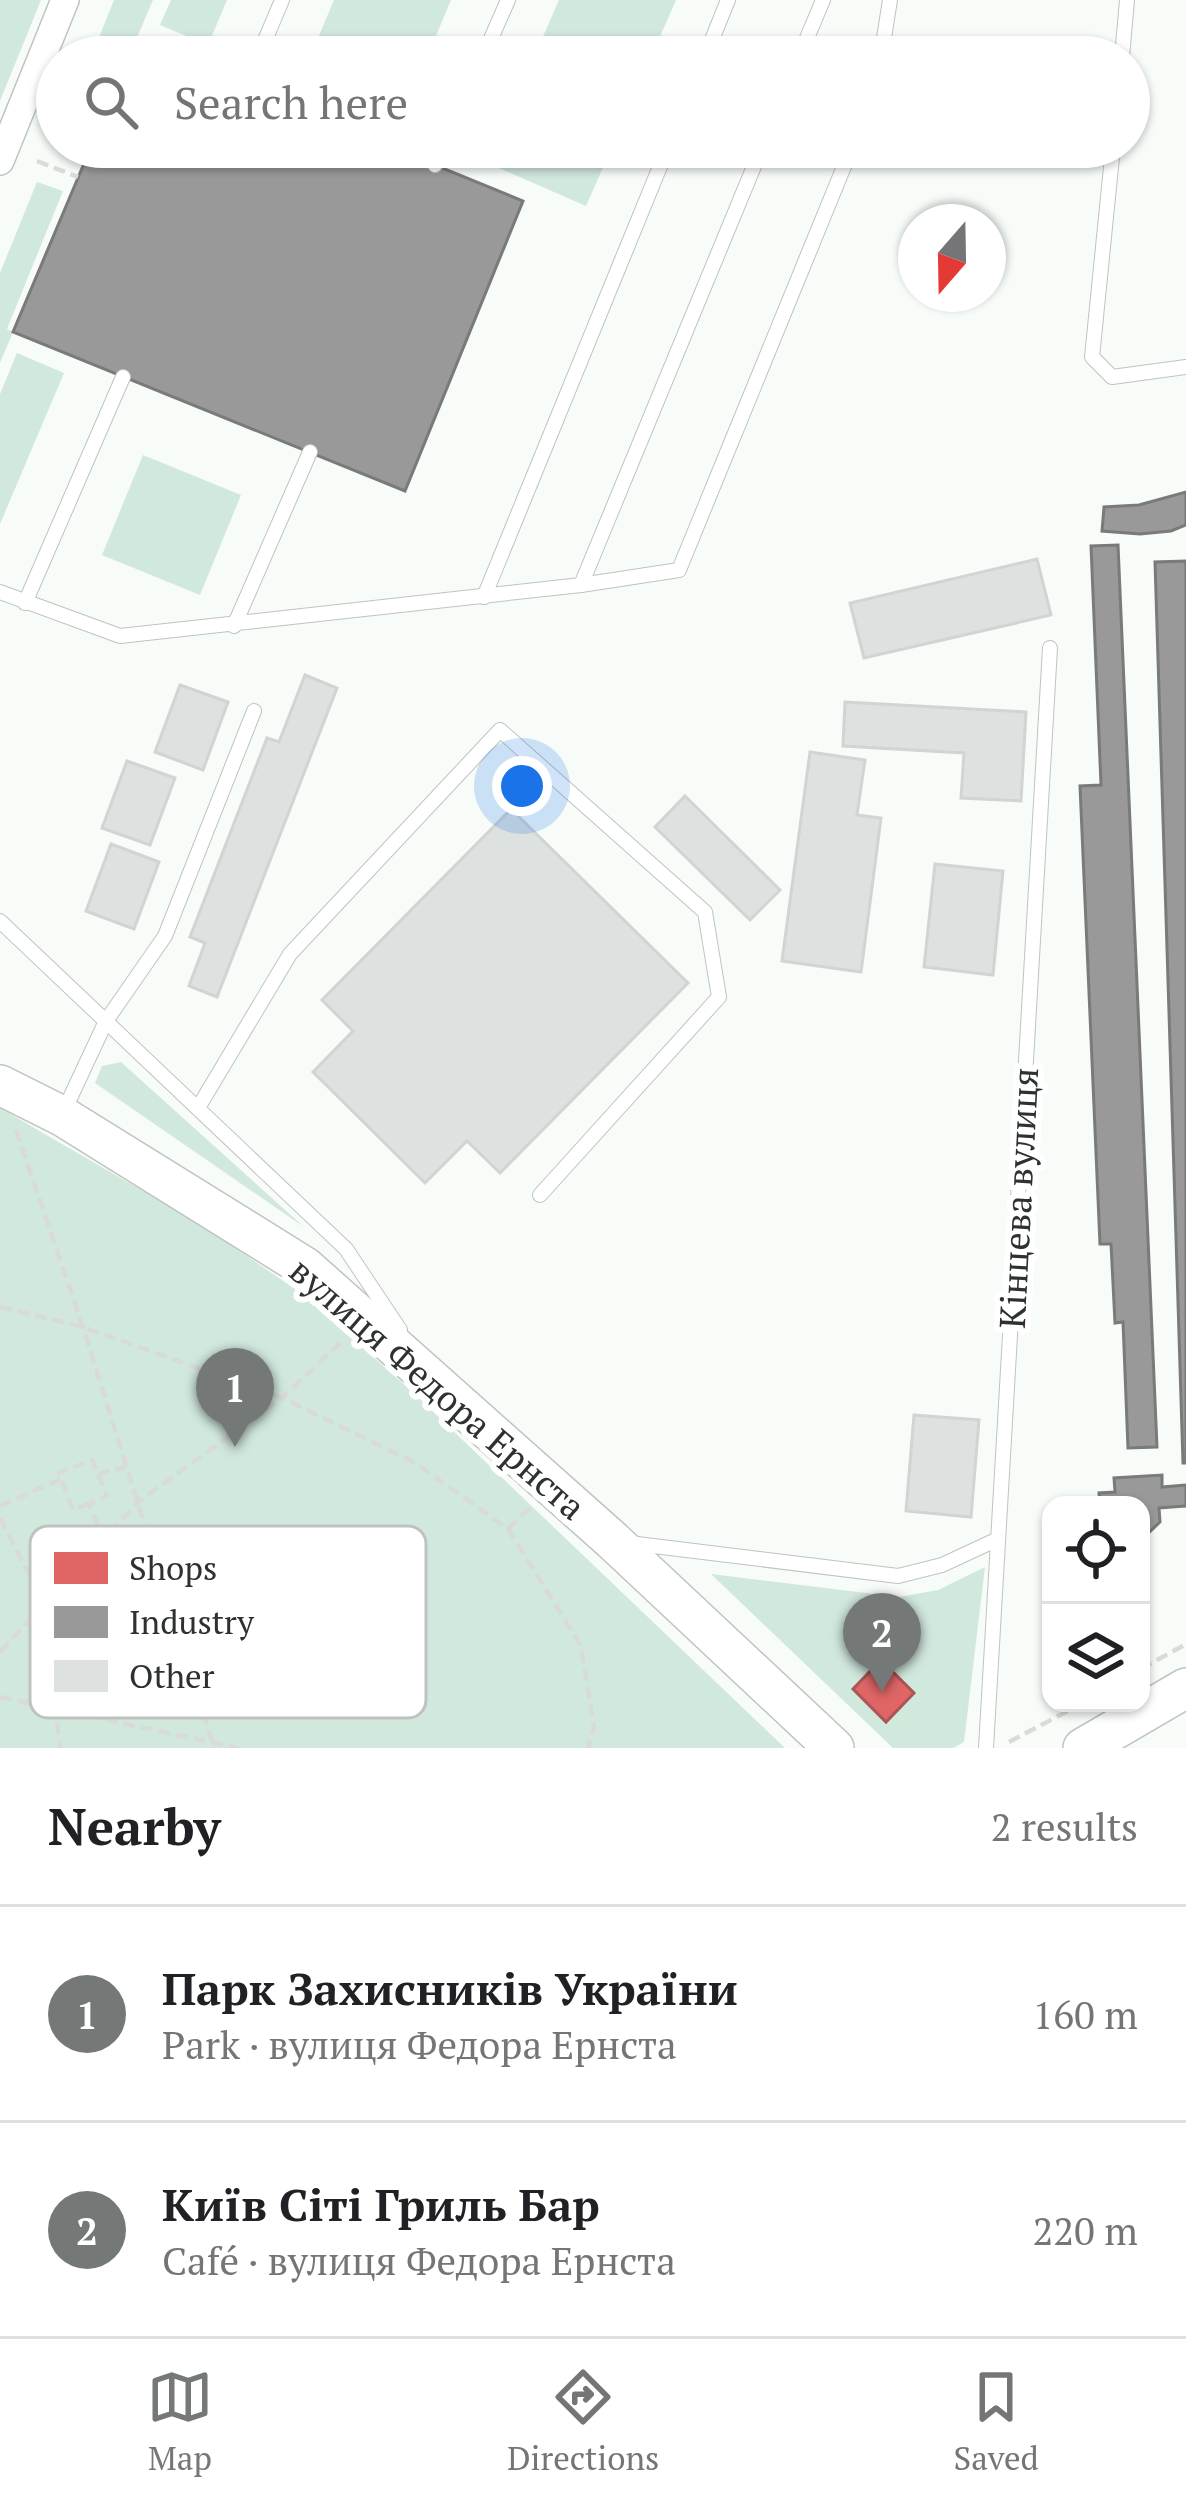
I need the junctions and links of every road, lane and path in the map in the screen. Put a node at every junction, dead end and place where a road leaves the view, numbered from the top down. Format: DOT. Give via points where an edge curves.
graph roads {
  1 [pos="65,0"];
  2 [pos="282,0"];
  3 [pos="508,0"];
  4 [pos="728,0"];
  5 [pos="823,0"];
  6 [pos="890,0"];
  7 [pos="1127,0"];
  8 [pos="50,36"];
  9 [pos="267,36"];
  10 [pos="492,36"];
  11 [pos="713,36"];
  12 [pos="808,36"];
  13 [pos="884,36"];
  14 [pos="1124,36"];
  15 [pos="36,72"];
  16 [pos="0,161"];
  17 [pos="55,168"];
  18 [pos="659,168"];
  19 [pos="753,168"];
  20 [pos="842,168"];
  21 [pos="1111,168"];
  22 [pos="78,177"];
  23 [pos="1186,367"];
  24 [pos="123,377"];
  25 [pos="310,452"];
  26 [pos="581,585"];
  27 [pos="0,592"];
  28 [pos="484,597"];
  29 [pos="25,603"];
  30 [pos="234,626"];
  31 [pos="1050,648"];
  32 [pos="254,711"];
  33 [pos="0,922"];
  34 [pos="106,1021"];
  35 [pos="5,1099"];
  36 [pos="198,1108"];
  37 [pos="62,1116"];
  38 [pos="540,1195"];
  39 [pos="0,1307"];
  40 [pos="83,1327"];
  41 [pos="348,1335"];
  42 [pos="428,1375"];
  43 [pos="281,1398"];
  44 [pos="126,1467"];
  45 [pos="98,1474"];
  46 [pos="61,1479"];
  47 [pos="138,1502"];
  48 [pos="89,1504"];
  49 [pos="0,1506"];
  50 [pos="532,1506"];
  51 [pos="0,1518"];
  52 [pos="99,1526"];
  53 [pos="115,1526"];
  54 [pos="145,1526"];
  55 [pos="508,1529"];
  56 [pos="998,1539"];
  57 [pos="612,1540"];
  58 [pos="30,1575"];
  59 [pos="30,1618"];
  60 [pos="1186,1644"];
  61 [pos="0,1652"];
  62 [pos="1150,1665"];
  63 [pos="1186,1688"];
  64 [pos="0,1697"];
  65 [pos="30,1703"];
  66 [pos="1065,1712"];
  67 [pos="57,1718"];
  68 [pos="96,1718"];
  69 [pos="213,1744"];
  70 [pos="994,1747"];
  71 [pos="60,1748"];
  72 [pos="238,1748"];
  73 [pos="588,1748"];
  74 [pos="834,1748"];
  75 [pos="1083,1748"];
  1 -- 8 [label="street"];
  2 -- 9 [label="lane"];
  3 -- 10 [label="lane"];
  4 -- 11 [label="lane"];
  5 -- 12 [label="lane"];
  6 -- 13 [label="lane"];
  7 -- 14 [label="lane"];
  15 -- 16 [label="street"];
  17 -- 22 [label="path"];
  18 -- 28 [label="lane"];
  19 -- 26 [label="lane"];
  20 -- 26 [label="lane" via="679,570"];
  21 -- 23 [label="lane" via="1092,356 1112,377"];
  24 -- 29 [label="lane"];
  25 -- 30 [label="lane"];
  26 -- 28 [label="lane"];
  27 -- 29 [label="lane"];
  28 -- 30 [label="lane"];
  29 -- 30 [label="lane" via="120,636"];
  31 -- 56 [label="lane, Кінцева вулиця"];
  32 -- 34 [label="lane" via="165,936"];
  33 -- 34 [label="lane"];
  34 -- 36 [label="lane"];
  34 -- 37 [label="lane"];
  35 -- 37 [label="main road, вулиця Федора Ернста"];
  35 -- 40 [label="path"];
  36 -- 38 [label="lane" via="290,953 500,730 705,912 719,997"];
  36 -- 42 [label="lane" via="346,1249"];
  37 -- 42 [label="main road, вулиця Федора Ернста" via="305,1267"];
  39 -- 40 [label="path"];
  40 -- 43 [label="path"];
  40 -- 44 [label="path"];
  41 -- 43 [label="path"];
  42 -- 57 [label="main road, вулиця Федора Ернста"];
  43 -- 47 [label="path"];
  43 -- 55 [label="path" via="414,1462"];
  44 -- 45 [label="path"];
  44 -- 47 [label="path"];
  45 -- 46 [label="path" via="92,1460 58,1473"];
  45 -- 48 [label="path" via="106,1496"];
  46 -- 48 [label="path" via="73,1510"];
  46 -- 49 [label="path"];
  47 -- 53 [label="path"];
  47 -- 54 [label="path"];
  48 -- 52 [label="path"];
  50 -- 55 [label="path"];
  51 -- 58 [label="path"];
  55 -- 73 [label="path" via="581,1646 594,1727"];
  56 -- 57 [label="lane" via="898,1576"];
  56 -- 70 [label="lane, Кінцева вулиця"];
  57 -- 74 [label="main road, вулиця Федора Ернста"];
  59 -- 61 [label="path"];
  60 -- 62 [label="path"];
  63 -- 75 [label="main road"];
  64 -- 65 [label="path"];
  66 -- 70 [label="path"];
  67 -- 71 [label="path"];
  68 -- 69 [label="path"];
  69 -- 72 [label="path"];
}
